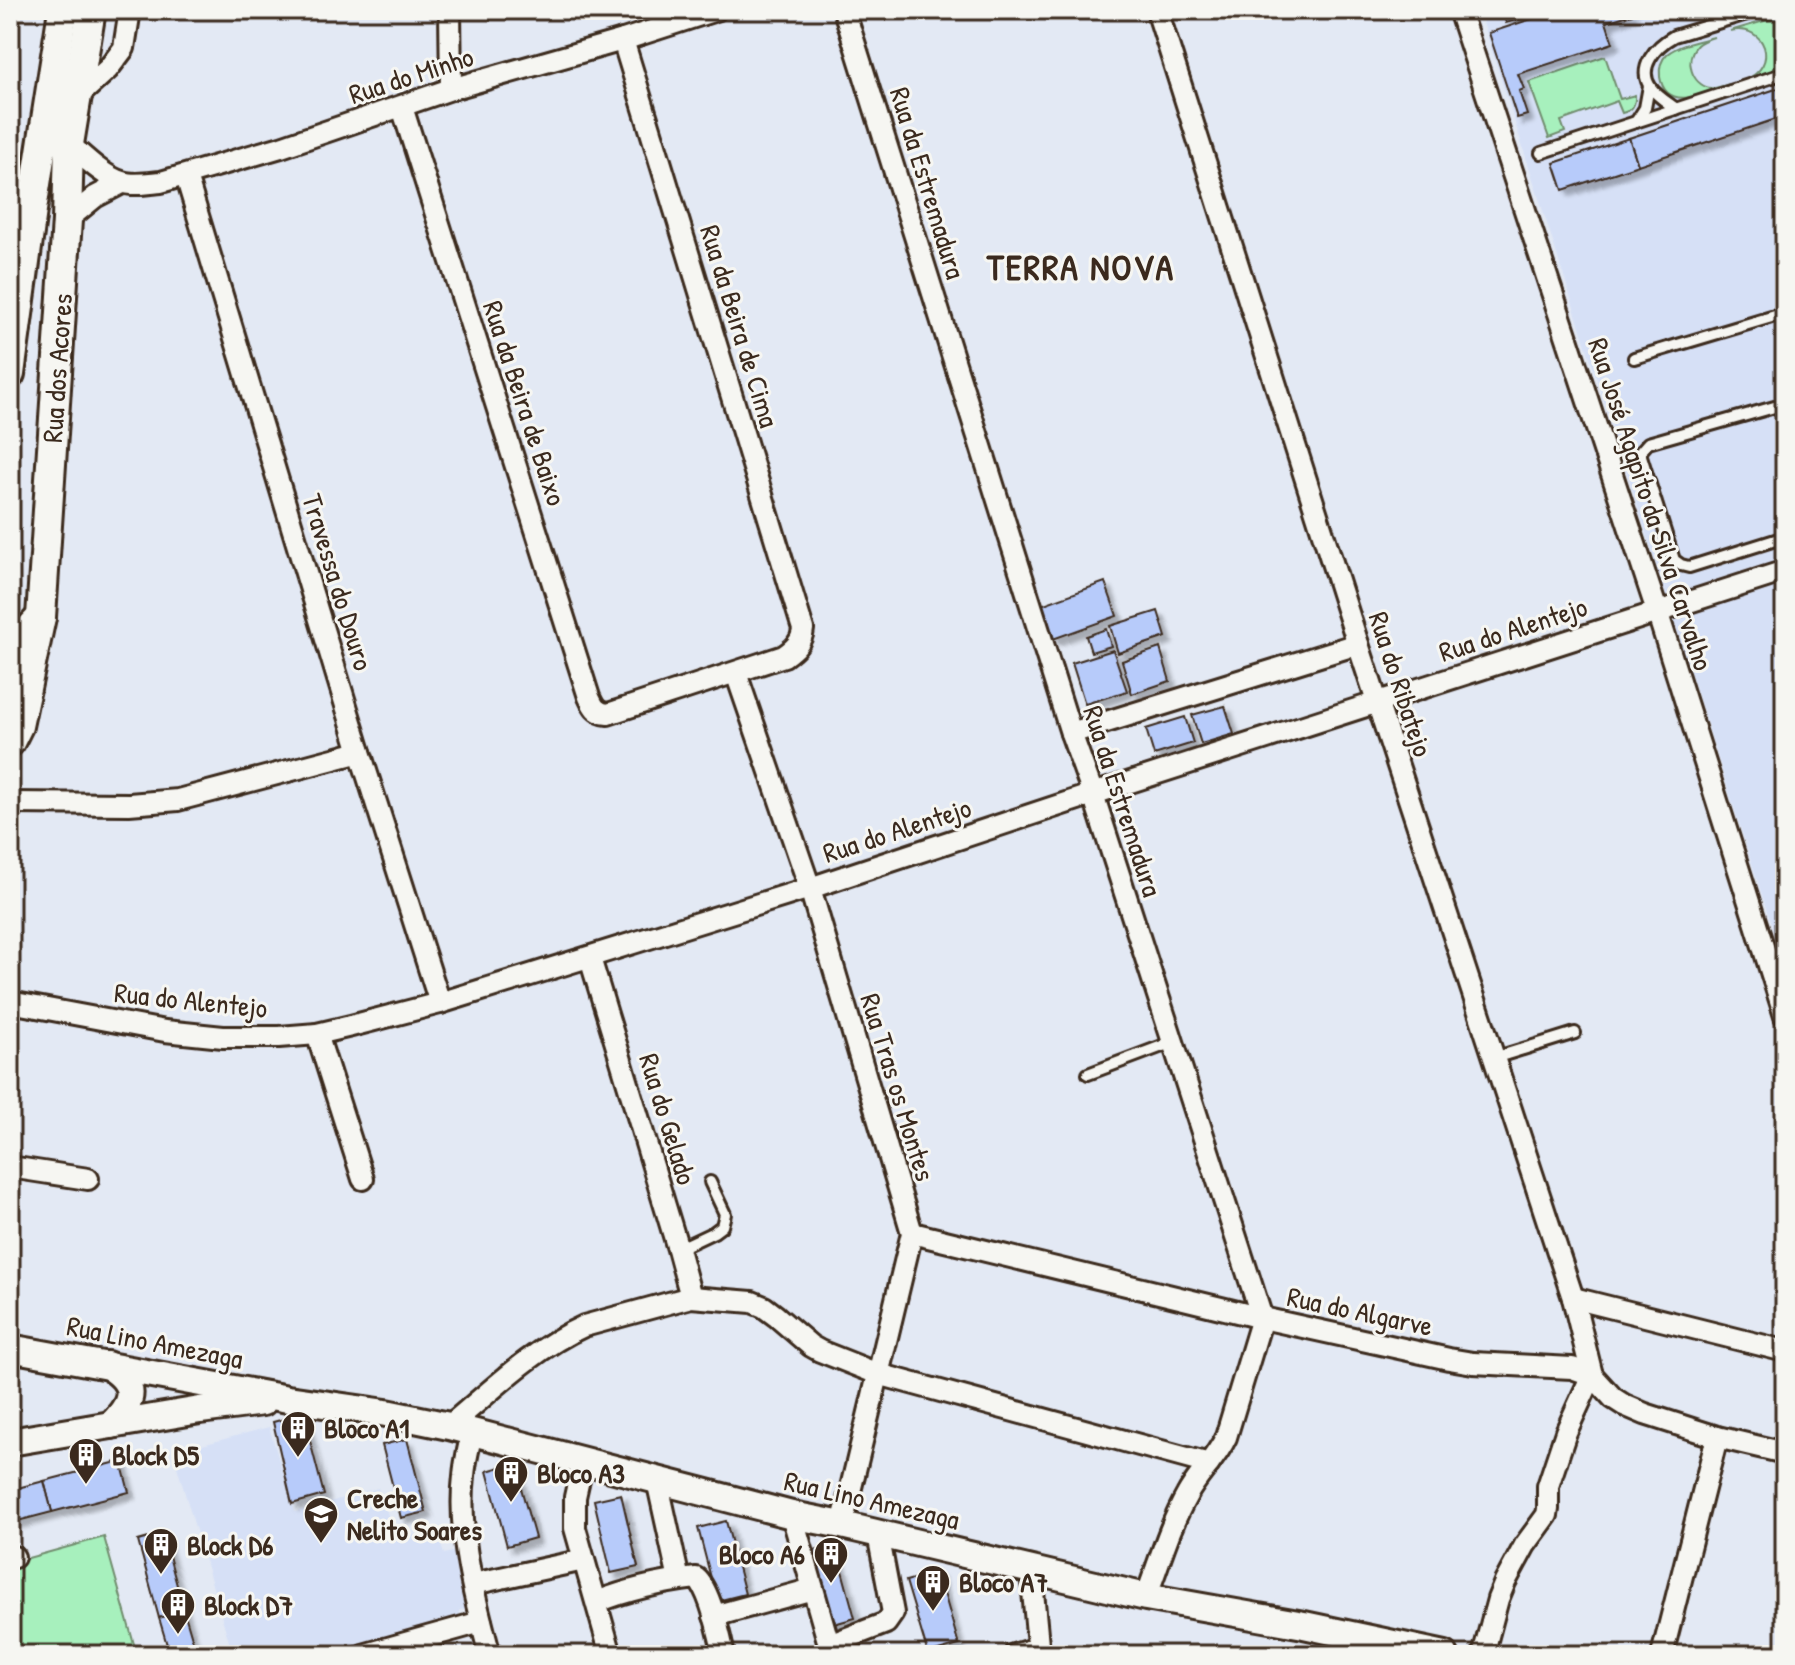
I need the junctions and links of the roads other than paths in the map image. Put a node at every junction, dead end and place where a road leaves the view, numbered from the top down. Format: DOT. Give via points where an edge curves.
graph roads {
  1 [pos="63,10"];
  2 [pos="91,10"];
  3 [pos="130,10"];
  4 [pos="450,10"];
  5 [pos="716,10"];
  6 [pos="844,10"];
  7 [pos="1157,10"];
  8 [pos="1459,10"];
  9 [pos="1760,10"];
  10 [pos="623,40"];
  11 [pos="1785,73"];
  12 [pos="1649,86"];
  13 [pos="451,89"];
  14 [pos="76,98"];
  15 [pos="402,107"];
  16 [pos="1676,109"];
  17 [pos="1636,122"];
  18 [pos="69,144"];
  19 [pos="1541,153"];
  20 [pos="186,176"];
  21 [pos="122,183"];
  22 [pos="21,208"];
  23 [pos="67,220"];
  24 [pos="1785,313"];
  25 [pos="1634,358"];
  26 [pos="10,374"];
  27 [pos="1785,404"];
  28 [pos="1785,537"];
  29 [pos="1785,571"];
  30 [pos="1657,611"];
  31 [pos="41,617"];
  32 [pos="10,639"];
  33 [pos="1358,644"];
  34 [pos="736,673"];
  35 [pos="1377,702"];
  36 [pos="13,723"];
  37 [pos="1071,733"];
  38 [pos="360,752"];
  39 [pos="1093,794"];
  40 [pos="10,803"];
  41 [pos="810,888"];
  42 [pos="590,958"];
  43 [pos="10,1002"];
  44 [pos="440,1003"];
  45 [pos="1785,1014"];
  46 [pos="1575,1033"];
  47 [pos="317,1034"];
  48 [pos="1173,1042"];
  49 [pos="1494,1058"];
  50 [pos="1088,1074"];
  51 [pos="10,1167"];
  52 [pos="88,1179"];
  53 [pos="363,1179"];
  54 [pos="710,1182"];
  55 [pos="912,1233"];
  56 [pos="678,1249"];
  57 [pos="691,1297"];
  58 [pos="1573,1298"];
  59 [pos="1262,1318"];
  60 [pos="10,1348"];
  61 [pos="1785,1351"];
  62 [pos="107,1365"];
  63 [pos="878,1374"];
  64 [pos="1592,1375"];
  65 [pos="288,1399"];
  66 [pos="111,1425"];
  67 [pos="460,1429"];
  68 [pos="1717,1437"];
  69 [pos="10,1442"];
  70 [pos="1785,1453"];
  71 [pos="583,1461"];
  72 [pos="1209,1464"];
  73 [pos="657,1480"];
  74 [pos="792,1515"];
  75 [pos="842,1525"];
  76 [pos="878,1534"];
  77 [pos="584,1560"];
  78 [pos="1031,1570"];
  79 [pos="688,1579"];
  80 [pos="473,1584"];
  81 [pos="813,1589"];
  82 [pos="1146,1597"];
  83 [pos="606,1599"];
  84 [pos="714,1616"];
  85 [pos="481,1622"];
  86 [pos="831,1650"];
  87 [pos="1409,1651"];
  88 [pos="1038,1652"];
  89 [pos="374,1653"];
  90 [pos="490,1655"];
  91 [pos="611,1655"];
  92 [pos="724,1655"];
  93 [pos="1014,1655"];
  94 [pos="1445,1655"];
  95 [pos="1483,1655"];
  96 [pos="1662,1655"];
  1 -- 22 [label="main road"];
  2 -- 14 [label="main road, Rua dos Acores"];
  3 -- 14 [label="street" via="124,48"];
  4 -- 13 [label="street"];
  5 -- 10 [label="street, Rua do Minho"];
  6 -- 37 [label="street, Rua da Estremadura"];
  7 -- 33 [label="street, Rua do Ribatejo"];
  8 -- 30 [label="street, Rua José Agapito da Silva Carvalho"];
  9 -- 12 [label="lane" via="1662,42 1647,62"];
  10 -- 13 [label="street, Rua do Minho"];
  10 -- 34 [label="street, Rua da Beira de Cima" via="803,629 798,644 784,656"];
  11 -- 16 [label="lane"];
  12 -- 16 [label="lane"];
  12 -- 17 [label="lane"];
  13 -- 15 [label="street, Rua do Minho"];
  14 -- 18 [label="main road, Rua dos Acores"];
  15 -- 20 [label="street, Rua do Minho"];
  15 -- 34 [label="street, Rua da Beira de Baixo" via="594,707 608,714"];
  16 -- 17 [label="lane"];
  17 -- 19 [label="lane"];
  18 -- 21 [label="street"];
  18 -- 23 [label="main road, Rua dos Acores"];
  20 -- 21 [label="street, Rua do Minho"];
  20 -- 38 [label="street, Travessa do Douro"];
  21 -- 23 [label="street, Rua do Minho"];
  22 -- 26 [label="main road"];
  23 -- 31 [label="main road, Rua dos Acores"];
  24 -- 25 [label="lane"];
  27 -- 28 [label="lane" via="1648,443 1641,456 1674,560 1681,565 1689,567"];
  29 -- 30 [label="street, Rua do Alentejo"];
  30 -- 35 [label="street, Rua do Alentejo"];
  30 -- 45 [label="street, Rua José Agapito da Silva Carvalho"];
  31 -- 32 [label="main road" via="24,635"];
  31 -- 36 [label="main road, Rua dos Acores"];
  33 -- 35 [label="street, Rua do Ribatejo"];
  33 -- 37 [label="street"];
  34 -- 41 [label="street, Rua Tras os Montes"];
  35 -- 39 [label="street, Rua do Alentejo"];
  35 -- 49 [label="street, Rua do Ribatejo"];
  37 -- 39 [label="street, Rua da Estremadura"];
  38 -- 40 [label="street" via="178,800"];
  38 -- 44 [label="street, Travessa do Douro"];
  39 -- 41 [label="street, Rua do Alentejo"];
  39 -- 48 [label="street, Rua da Estremadura"];
  41 -- 42 [label="street, Rua do Alentejo"];
  41 -- 55 [label="street, Rua Tras os Montes"];
  42 -- 44 [label="street, Rua do Alentejo"];
  42 -- 56 [label="street, Rua do Gelado"];
  43 -- 47 [label="street, Rua do Alentejo" via="165,1031 223,1037"];
  44 -- 47 [label="street, Rua do Alentejo"];
  46 -- 49 [label="lane"];
  47 -- 53 [label="street"];
  48 -- 50 [label="lane"];
  48 -- 59 [label="street, Rua da Estremadura"];
  49 -- 58 [label="street, Rua do Ribatejo"];
  51 -- 52 [label="street"];
  54 -- 56 [label="lane" via="725,1214 722,1226"];
  55 -- 59 [label="street, Rua do Algarve"];
  55 -- 63 [label="street"];
  56 -- 57 [label="street, Rua do Gelado"];
  57 -- 63 [label="street" via="752,1302 811,1346"];
  57 -- 67 [label="street" via="567,1334 516,1370"];
  58 -- 61 [label="street"];
  58 -- 64 [label="street, Rua do Ribatejo"];
  59 -- 64 [label="street, Rua do Algarve" via="1449,1359 1563,1367"];
  59 -- 72 [label="street" via="1226,1437"];
  60 -- 62 [label="street, Rua Lino Amezaga"];
  62 -- 65 [label="street, Rua Lino Amezaga"];
  62 -- 66 [label="street" via="122,1374 130,1398"];
  63 -- 72 [label="street"];
  63 -- 75 [label="street"];
  64 -- 68 [label="street" via="1624,1405"];
  64 -- 95 [label="street" via="1548,1486 1547,1515 1505,1582"];
  65 -- 66 [label="street, Rua Lino Amezaga"];
  65 -- 67 [label="street, Rua Lino Amezaga"];
  66 -- 69 [label="street, Rua Lino Amezaga"];
  67 -- 71 [label="street, Rua Lino Amezaga"];
  67 -- 80 [label="street" via="465,1539"];
  68 -- 70 [label="street"];
  68 -- 96 [label="street"];
  71 -- 73 [label="street, Rua Lino Amezaga"];
  71 -- 77 [label="street" via="575,1528"];
  72 -- 82 [label="street" via="1179,1511"];
  73 -- 74 [label="street, Rua Lino Amezaga"];
  73 -- 79 [label="street"];
  74 -- 75 [label="street, Rua Lino Amezaga"];
  74 -- 81 [label="street"];
  75 -- 76 [label="street, Rua Lino Amezaga"];
  76 -- 78 [label="street, Rua Lino Amezaga"];
  76 -- 86 [label="street" via="893,1613 886,1623"];
  77 -- 80 [label="street"];
  77 -- 83 [label="street"];
  78 -- 82 [label="street, Rua Lino Amezaga"];
  78 -- 88 [label="street"];
  79 -- 83 [label="street"];
  79 -- 84 [label="street" via="703,1584"];
  80 -- 85 [label="street"];
  81 -- 84 [label="street"];
  81 -- 86 [label="street"];
  82 -- 87 [label="street, Rua Lino Amezaga" via="1304,1625"];
  83 -- 91 [label="street"];
  84 -- 92 [label="street"];
  85 -- 89 [label="street"];
  85 -- 90 [label="street"];
  87 -- 94 [label="street, Rua Lino Amezaga"];
  88 -- 93 [label="street"];
}
